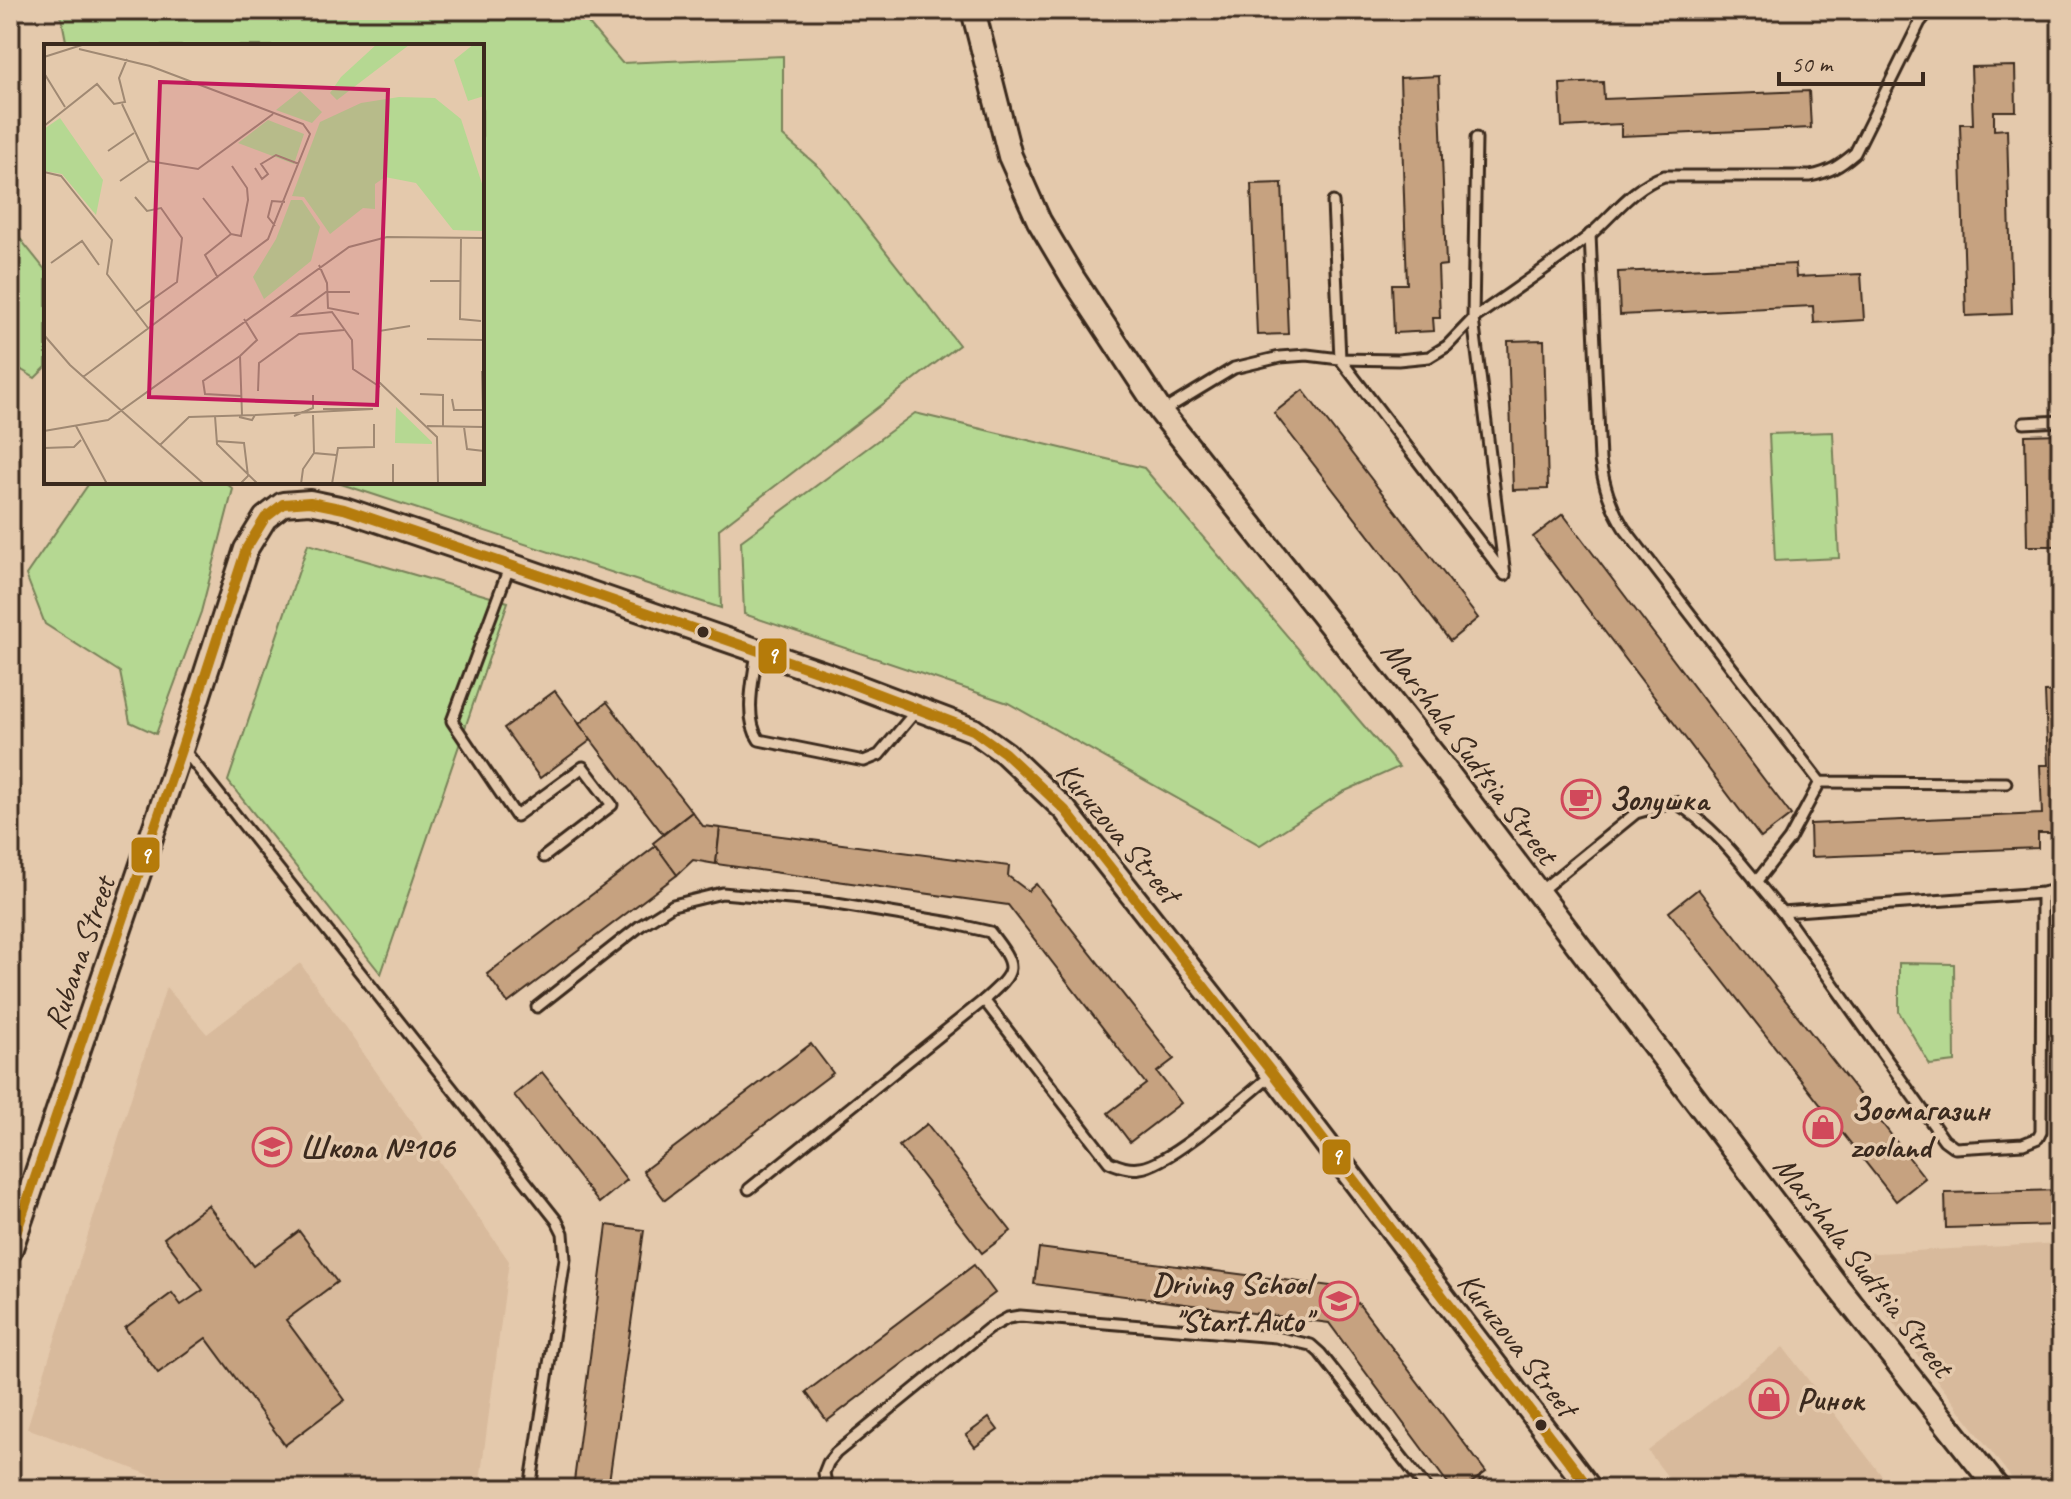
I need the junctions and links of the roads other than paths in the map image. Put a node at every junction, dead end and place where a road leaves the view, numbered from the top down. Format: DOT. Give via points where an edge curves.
graph roads {
  1 [pos="973,10"];
  2 [pos="1930,10"];
  3 [pos="1476,138"];
  4 [pos="1333,202"];
  5 [pos="1590,234"];
  6 [pos="1473,319"];
  7 [pos="1340,359"];
  8 [pos="1161,412"];
  9 [pos="2061,421"];
  10 [pos="2024,423"];
  11 [pos="283,504"];
  12 [pos="510,565"];
  13 [pos="757,651"];
  14 [pos="918,709"];
  15 [pos="182,747"];
  16 [pos="1820,782"];
  17 [pos="2006,783"];
  18 [pos="544,857"];
  19 [pos="1756,882"];
  20 [pos="2061,889"];
  21 [pos="1538,893"];
  22 [pos="2042,893"];
  23 [pos="1782,912"];
  24 [pos="984,1000"];
  25 [pos="537,1007"];
  26 [pos="1273,1074"];
  27 [pos="749,1189"];
  28 [pos="10,1251"];
  29 [pos="530,1489"];
  30 [pos="827,1489"];
  31 [pos="1427,1489"];
  32 [pos="1590,1489"];
  33 [pos="1998,1489"];
  1 -- 8 [label="street, Marshala Sudtsia Street" via="1010,156 1039,221"];
  2 -- 5 [label="lane" via="1855,153 1830,173 1664,176 1640,187"];
  3 -- 6 [label="lane"];
  4 -- 7 [label="lane"];
  5 -- 6 [label="lane"];
  5 -- 16 [label="lane" via="1600,460 1613,511"];
  6 -- 7 [label="lane" via="1429,357"];
  6 -- 7 [label="lane" via="1505,575"];
  7 -- 8 [label="lane" via="1280,357 1234,368"];
  8 -- 21 [label="street, Marshala Sudtsia Street"];
  9 -- 10 [label="lane"];
  11 -- 12 [label="street, Kuruzova Street" via="310,502 344,509"];
  11 -- 15 [label="street, Rubana Street" via="265,518 246,549"];
  12 -- 13 [label="street, Kuruzova Street"];
  12 -- 18 [label="lane" via="452,721 516,816 583,767 612,805"];
  13 -- 14 [label="street, Kuruzova Street"];
  13 -- 14 [label="lane" via="751,713 759,740 864,761 879,755"];
  14 -- 26 [label="street, Kuruzova Street" via="973,730 1065,810"];
  15 -- 28 [label="street, Rubana Street"];
  15 -- 29 [label="lane" via="563,1233 565,1259"];
  16 -- 17 [label="lane"];
  16 -- 19 [label="lane" via="1789,840"];
  19 -- 21 [label="lane" via="1701,819 1675,802 1636,813"];
  19 -- 23 [label="lane"];
  20 -- 22 [label="lane"];
  21 -- 33 [label="street, Marshala Sudtsia Street"];
  22 -- 23 [label="lane"];
  22 -- 23 [label="lane" via="2041,1132 2023,1144 1966,1149 1944,1140"];
  24 -- 25 [label="lane" via="1011,971 994,938 983,929 824,902 722,893 673,905"];
  24 -- 26 [label="lane" via="1109,1162 1123,1167 1141,1168 1166,1159"];
  24 -- 27 [label="lane"];
  26 -- 32 [label="street, Kuruzova Street"];
  30 -- 31 [label="lane" via="823,1481 828,1463 854,1436 988,1329 1020,1316 1276,1337 1311,1345"];
}
